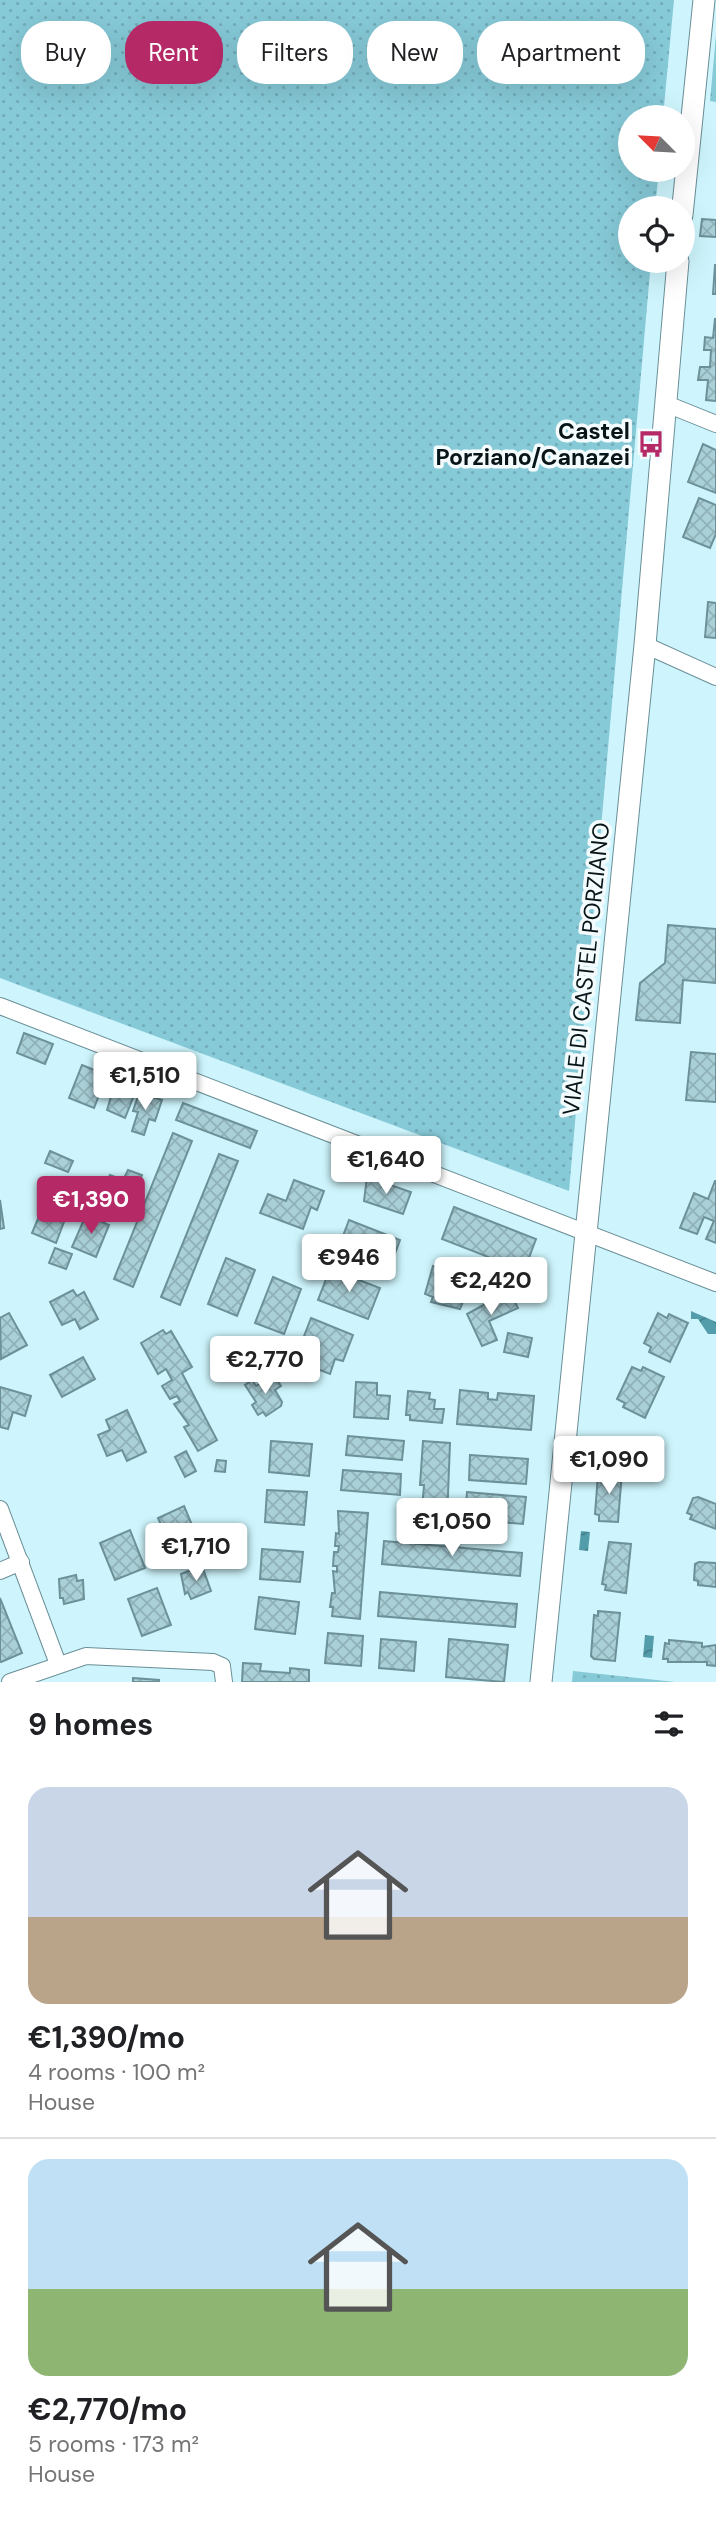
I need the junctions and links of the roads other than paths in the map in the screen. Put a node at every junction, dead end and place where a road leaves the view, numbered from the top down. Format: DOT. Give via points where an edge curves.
graph roads {
  1 [pos="704,0"];
  2 [pos="684,196"];
  3 [pos="677,273"];
  4 [pos="664,403"];
  5 [pos="716,424"];
  6 [pos="645,645"];
  7 [pos="716,677"];
  8 [pos="0,1006"];
  9 [pos="586,1231"];
  10 [pos="716,1283"];
  11 [pos="0,1509"];
  12 [pos="21,1562"];
  13 [pos="0,1571"];
  14 [pos="58,1664"];
  15 [pos="10,1682"];
  16 [pos="224,1682"];
  17 [pos="541,1682"];
  1 -- 2 [label="street"];
  3 -- 4 [label="street, VIALE DI CASTEL PORZIANO"];
  4 -- 5 [label="street"];
  4 -- 6 [label="street, VIALE DI CASTEL PORZIANO"];
  6 -- 7 [label="street"];
  6 -- 9 [label="street, VIALE DI CASTEL PORZIANO"];
  8 -- 9 [label="street"];
  9 -- 10 [label="street"];
  9 -- 17 [label="street, VIALE DI CASTEL PORZIANO"];
  11 -- 12 [label="street"];
  12 -- 13 [label="street"];
  12 -- 14 [label="street"];
  14 -- 15 [label="street"];
  14 -- 16 [label="street" via="93,1656 213,1662 222,1666"];
}
